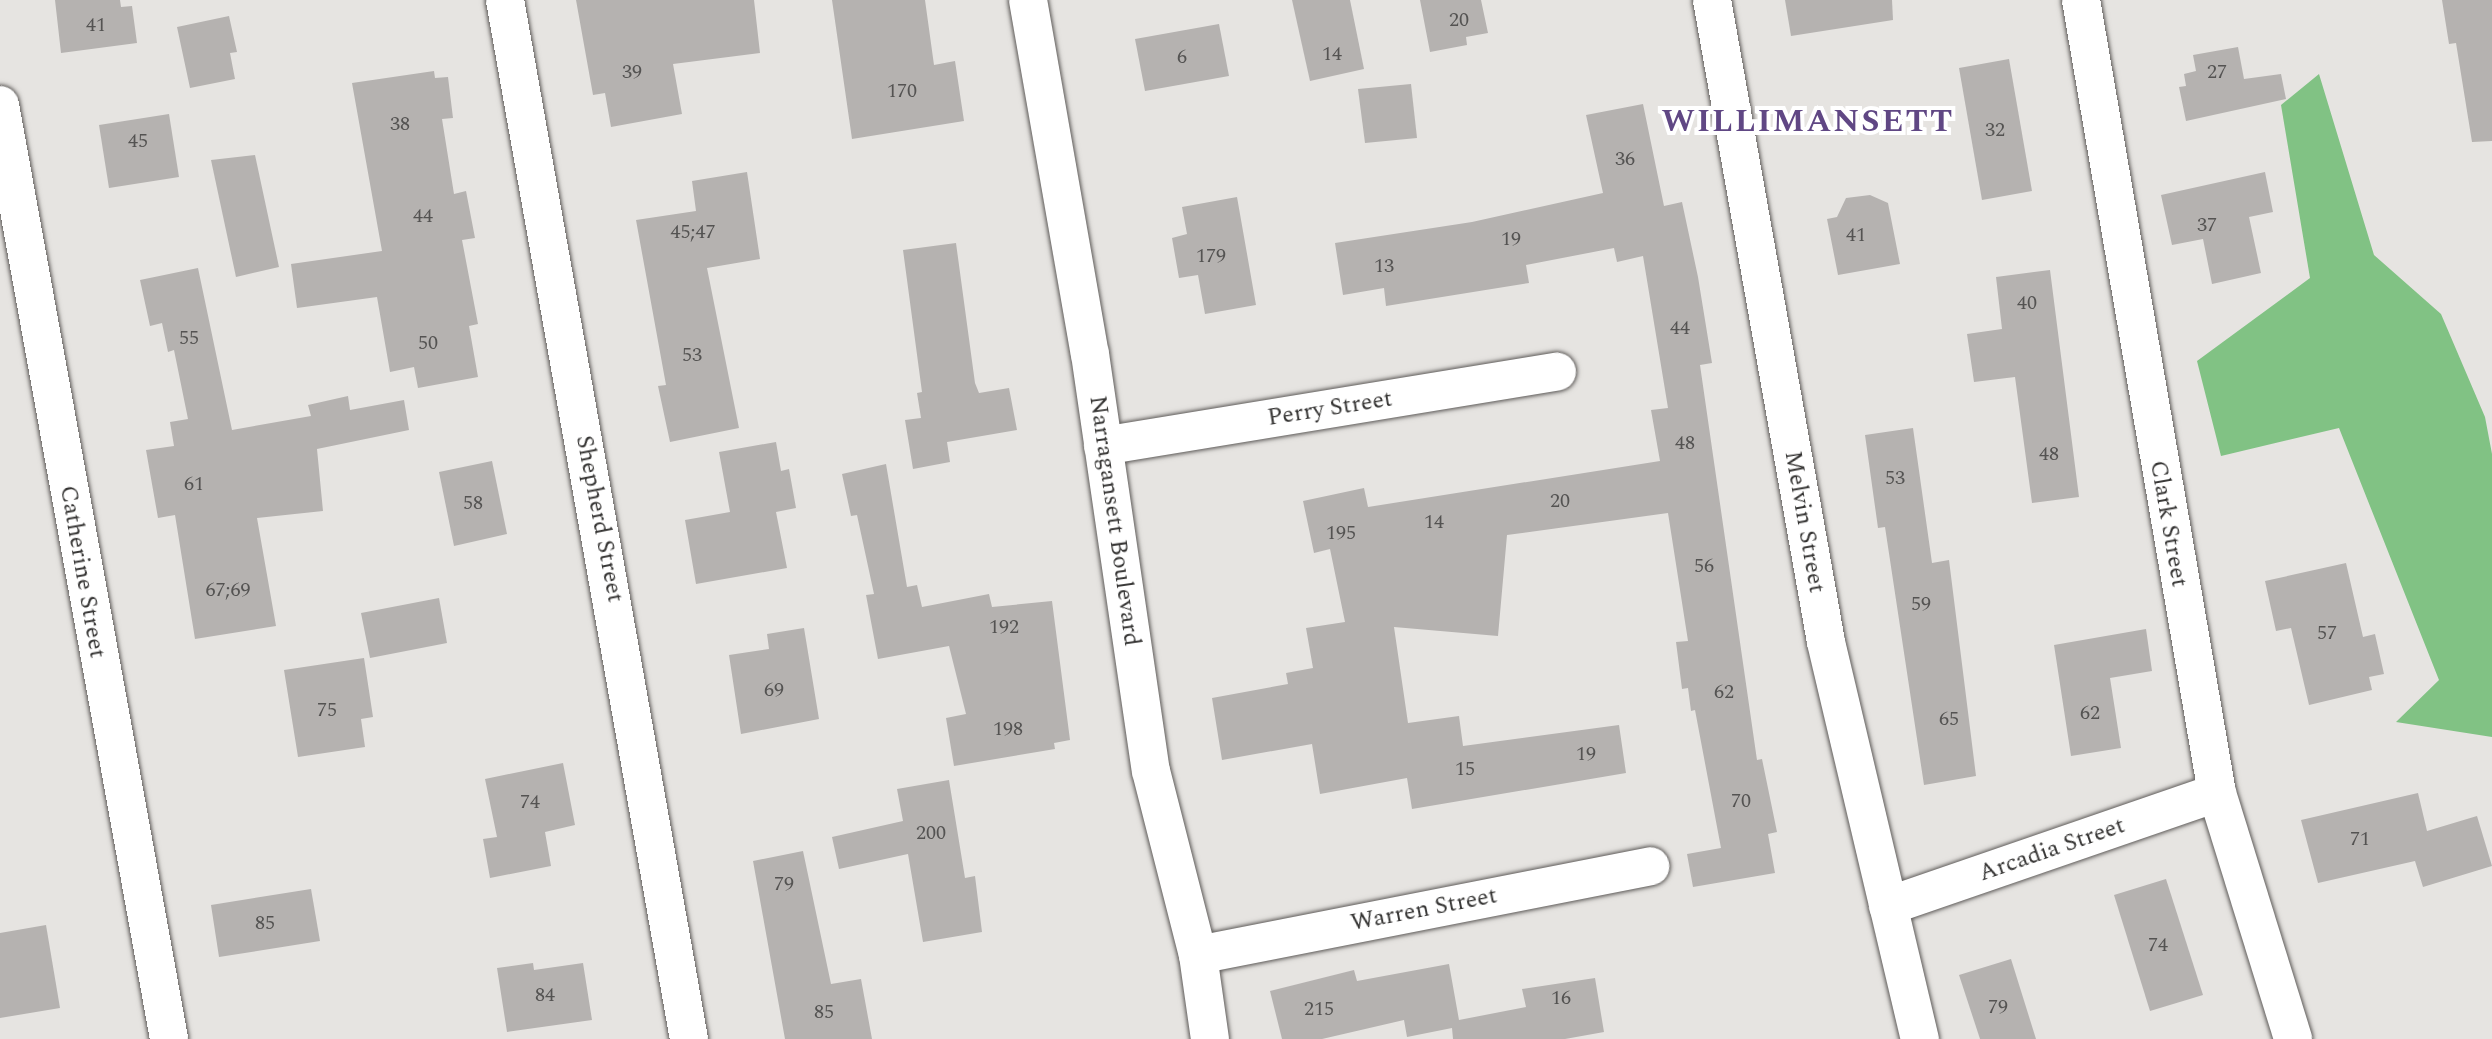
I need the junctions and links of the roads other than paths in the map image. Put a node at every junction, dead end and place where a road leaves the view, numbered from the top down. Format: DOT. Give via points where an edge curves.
graph roads {
  1 [pos="505,0"];
  2 [pos="1028,0"];
  3 [pos="1712,0"];
  4 [pos="2081,0"];
  5 [pos="0,105"];
  6 [pos="1557,372"];
  7 [pos="1103,446"];
  8 [pos="2217,793"];
  9 [pos="1650,866"];
  10 [pos="1888,906"];
  11 [pos="1198,955"];
  12 [pos="169,1039"];
  13 [pos="689,1039"];
  14 [pos="1210,1039"];
  15 [pos="1920,1039"];
  16 [pos="2293,1039"];
  1 -- 13 [label="street, Shepherd Street"];
  2 -- 7 [label="street, Narragansett Boulevard"];
  3 -- 10 [label="street, Melvin Street" via="1826,642"];
  4 -- 8 [label="street, Clark Street"];
  5 -- 12 [label="street, Catherine Street"];
  6 -- 7 [label="street, Perry Street"];
  7 -- 11 [label="street, Narragansett Boulevard" via="1151,771"];
  8 -- 10 [label="street, Arcadia Street"];
  8 -- 16 [label="street, Clark Street"];
  9 -- 11 [label="street, Warren Street"];
  10 -- 15 [label="street, Melvin Street"];
  11 -- 14 [label="street, Narragansett Boulevard"];
}
